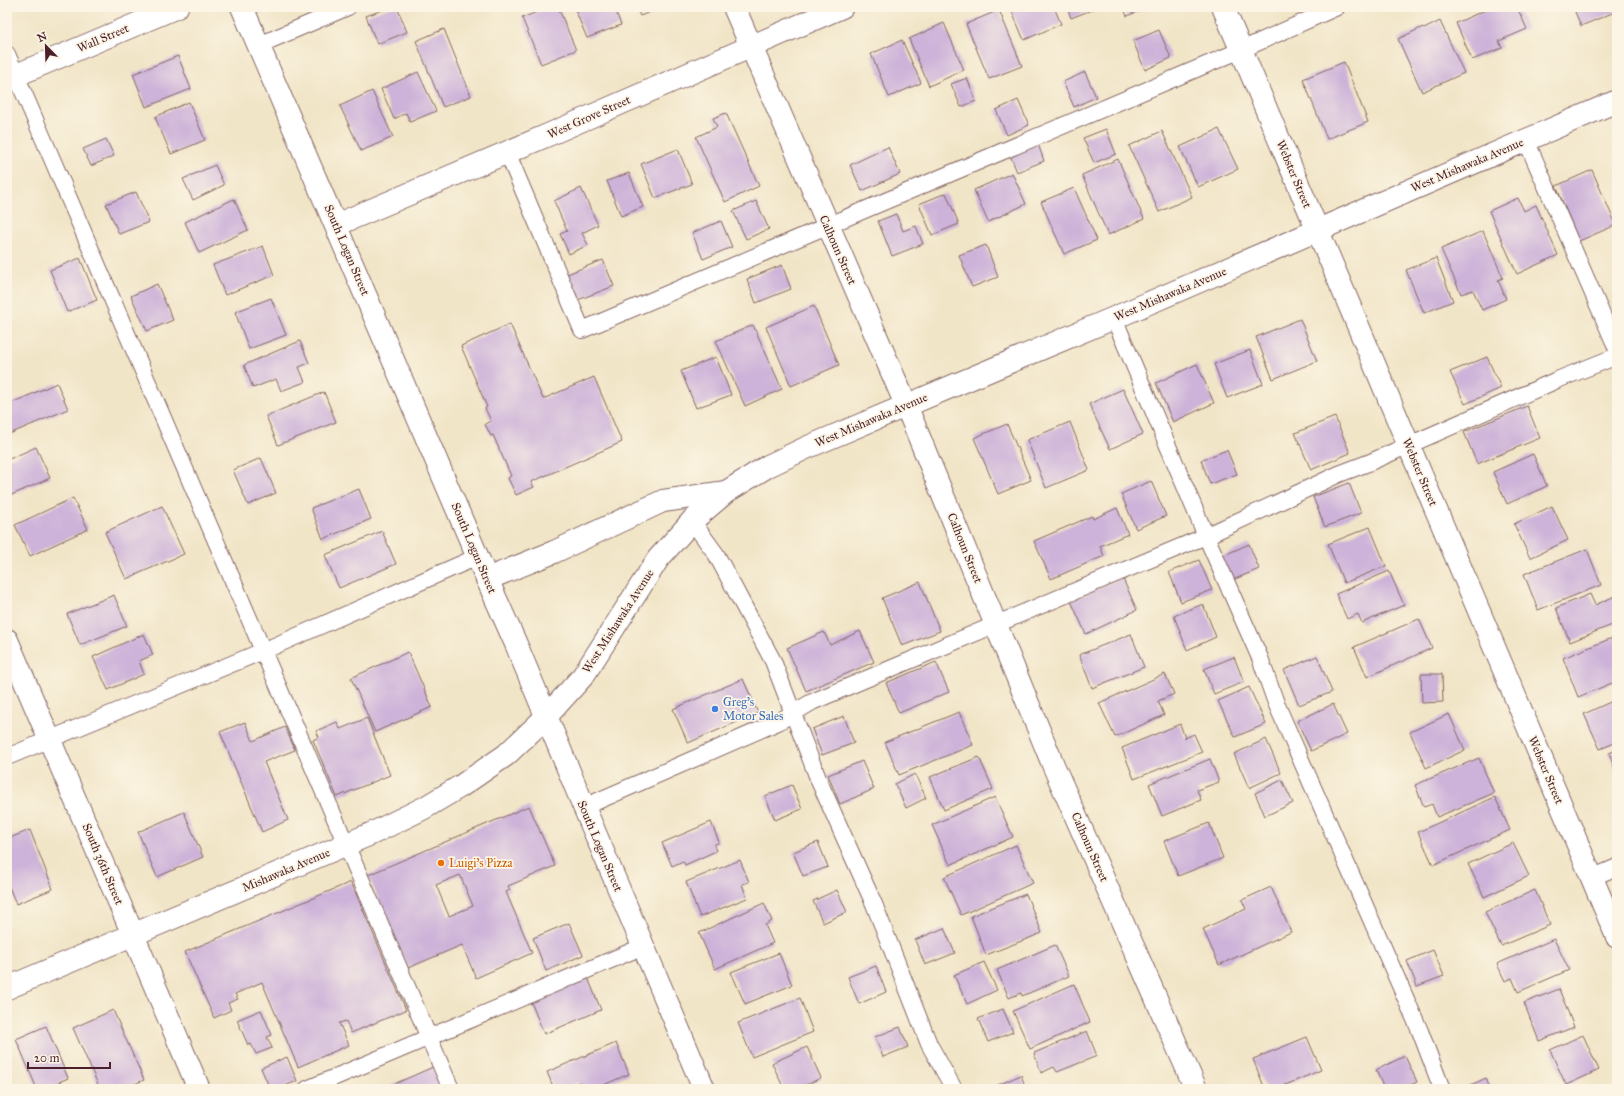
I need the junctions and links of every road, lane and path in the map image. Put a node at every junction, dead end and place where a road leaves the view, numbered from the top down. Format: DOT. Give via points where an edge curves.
graph roads {
  1 [pos="177,7"];
  2 [pos="242,7"];
  3 [pos="348,7"];
  4 [pos="734,7"];
  5 [pos="842,7"];
  6 [pos="1223,7"];
  7 [pos="1337,7"];
  8 [pos="259,45"];
  9 [pos="750,46"];
  10 [pos="1241,50"];
  11 [pos="7,54"];
  12 [pos="12,77"];
  13 [pos="1617,100"];
  14 [pos="1526,140"];
  15 [pos="507,152"];
  16 [pos="336,224"];
  17 [pos="827,225"];
  18 [pos="1317,230"];
  19 [pos="1114,318"];
  20 [pos="1617,349"];
  21 [pos="1617,356"];
  22 [pos="906,405"];
  23 [pos="1408,445"];
  24 [pos="726,492"];
  25 [pos="692,521"];
  26 [pos="1206,536"];
  27 [pos="478,557"];
  28 [pos="487,579"];
  29 [pos="996,624"];
  30 [pos="7,640"];
  31 [pos="263,651"];
  32 [pos="794,713"];
  33 [pos="546,717"];
  34 [pos="50,739"];
  35 [pos="7,757"];
  36 [pos="584,807"];
  37 [pos="346,844"];
  38 [pos="1617,867"];
  39 [pos="1591,878"];
  40 [pos="133,935"];
  41 [pos="1617,937"];
  42 [pos="644,946"];
  43 [pos="7,988"];
  44 [pos="429,1037"];
  45 [pos="198,1089"];
  46 [pos="306,1089"];
  47 [pos="451,1089"];
  48 [pos="704,1089"];
  49 [pos="954,1089"];
  50 [pos="1196,1089"];
  51 [pos="1442,1089"];
  1 -- 12 [label="street, Wall Street"];
  2 -- 8 [label="street, South Logan Street"];
  3 -- 8 [label="lane"];
  4 -- 9 [label="street, Calhoun Street"];
  5 -- 9 [label="street, West Grove Street"];
  6 -- 10 [label="street, Webster Street"];
  7 -- 10 [label="lane"];
  8 -- 16 [label="street, South Logan Street"];
  9 -- 15 [label="street, West Grove Street"];
  9 -- 17 [label="street, Calhoun Street"];
  10 -- 17 [label="lane"];
  10 -- 18 [label="street, Webster Street"];
  11 -- 12 [label="lane"];
  12 -- 31 [label="lane"];
  13 -- 14 [label="street, West Mishawaka Avenue"];
  14 -- 18 [label="street, West Mishawaka Avenue"];
  14 -- 20 [label="lane"];
  15 -- 16 [label="street, West Grove Street"];
  15 -- 17 [label="lane" via="582,330"];
  16 -- 27 [label="street, South Logan Street"];
  17 -- 22 [label="street, Calhoun Street"];
  18 -- 19 [label="street, West Mishawaka Avenue"];
  18 -- 23 [label="street, Webster Street"];
  19 -- 22 [label="street, West Mishawaka Avenue"];
  19 -- 26 [label="lane"];
  21 -- 23 [label="lane"];
  22 -- 24 [label="street, West Mishawaka Avenue" via="775,462"];
  22 -- 29 [label="street, Calhoun Street"];
  23 -- 26 [label="lane"];
  23 -- 39 [label="street, Webster Street" via="1499,655"];
  24 -- 25 [label="street, West Mishawaka Avenue"];
  24 -- 28 [label="street, West Mishawaka Avenue" via="663,501 554,552"];
  25 -- 32 [label="lane" via="716,554 773,661"];
  25 -- 33 [label="street, West Mishawaka Avenue" via="658,559 583,676"];
  26 -- 29 [label="lane"];
  26 -- 51 [label="lane" via="1260,658 1276,703 1420,1031"];
  27 -- 28 [label="street, South Logan Street"];
  27 -- 31 [label="lane"];
  28 -- 33 [label="street, South Logan Street"];
  29 -- 32 [label="lane" via="812,702"];
  29 -- 50 [label="street, Calhoun Street" via="1054,767"];
  30 -- 34 [label="street, South 36th Street"];
  31 -- 34 [label="lane"];
  31 -- 37 [label="lane"];
  32 -- 36 [label="lane"];
  32 -- 49 [label="lane" via="819,781 874,904 929,1044"];
  33 -- 36 [label="street, South Logan Street"];
  33 -- 37 [label="street, Mishawaka Avenue" via="506,755 462,786 424,808"];
  34 -- 35 [label="lane"];
  34 -- 40 [label="street, South 36th Street"];
  36 -- 42 [label="street, South Logan Street"];
  37 -- 40 [label="street, Mishawaka Avenue"];
  37 -- 44 [label="lane"];
  38 -- 39 [label="lane"];
  39 -- 41 [label="street, Webster Street"];
  40 -- 43 [label="street, Mishawaka Avenue"];
  40 -- 45 [label="street, South 36th Street"];
  42 -- 44 [label="lane"];
  42 -- 48 [label="street, South Logan Street"];
  44 -- 46 [label="lane"];
  44 -- 47 [label="lane"];
}
